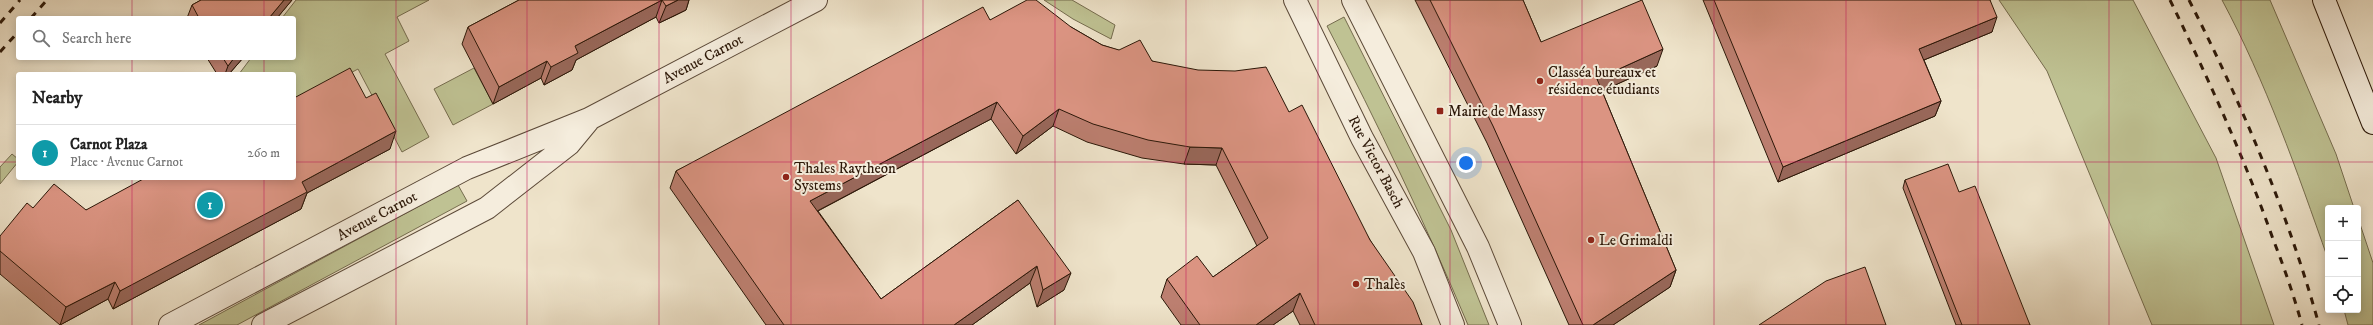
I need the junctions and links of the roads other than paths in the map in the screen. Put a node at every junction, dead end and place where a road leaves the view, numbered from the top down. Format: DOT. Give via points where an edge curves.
graph roads {
  1 [pos="816,0"];
  2 [pos="1295,0"];
  3 [pos="1353,0"];
  4 [pos="2324,0"];
  5 [pos="589,119"];
  6 [pos="2373,123"];
  7 [pos="170,325"];
  8 [pos="263,325"];
  9 [pos="1453,325"];
  10 [pos="1510,325"];
  1 -- 5 [label="street, Avenue Carnot"];
  2 -- 9 [label="street, Rue Victor Basch" via="1362,138 1424,252"];
  3 -- 10 [label="street" via="1478,247"];
  4 -- 6 [label="street"];
  5 -- 7 [label="street, Avenue Carnot" via="467,168"];
  5 -- 8 [label="street, Avenue Carnot" via="569,144 487,208"];
}
